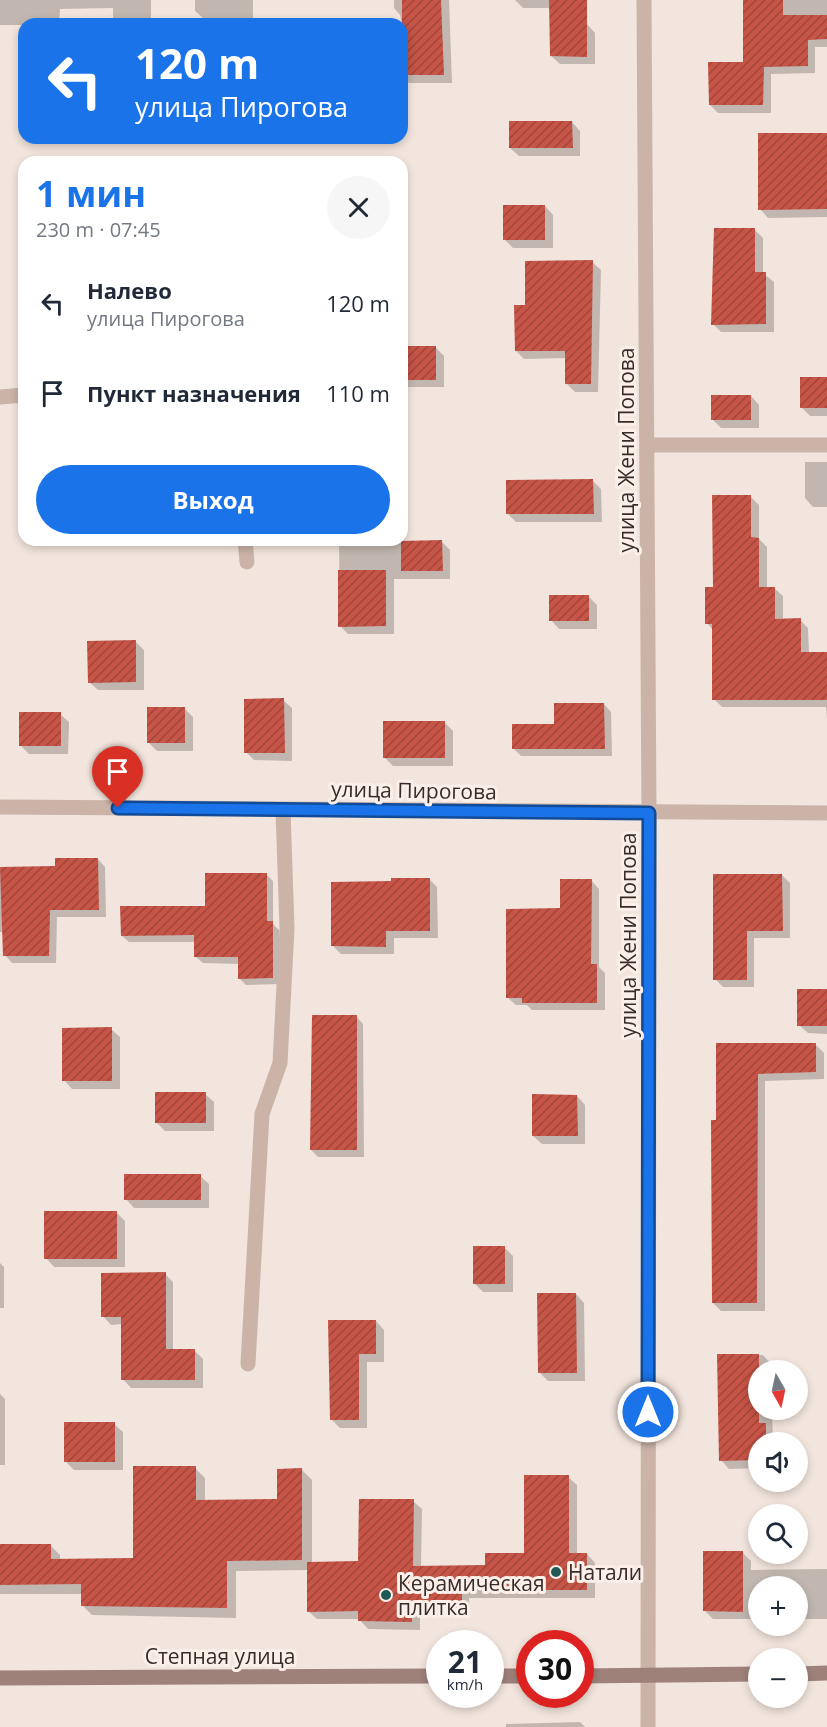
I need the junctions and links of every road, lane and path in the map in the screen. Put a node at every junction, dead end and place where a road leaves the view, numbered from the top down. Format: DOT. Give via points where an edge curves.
graph roads {
  1 [pos="644,0"];
  2 [pos="18,396"];
  3 [pos="0,398"];
  4 [pos="647,445"];
  5 [pos="827,445"];
  6 [pos="246,546"];
  7 [pos="247,562"];
  8 [pos="0,807"];
  9 [pos="283,810"];
  10 [pos="649,813"];
  11 [pos="827,813"];
  12 [pos="248,1364"];
  13 [pos="827,1673"];
  14 [pos="748,1674"];
  15 [pos="808,1674"];
  16 [pos="426,1676"];
  17 [pos="594,1676"];
  18 [pos="648,1676"];
  19 [pos="0,1678"];
  20 [pos="648,1727"];
  1 -- 4 [label="street, улица Жени Попова"];
  2 -- 3 [label="street"];
  4 -- 5 [label="street"];
  4 -- 10 [label="street, улица Жени Попова"];
  6 -- 7 [label="street"];
  8 -- 9 [label="street, улица Пирогова"];
  9 -- 10 [label="street, улица Пирогова"];
  9 -- 12 [label="street" via="287,928 280,1063 262,1114"];
  10 -- 11 [label="street, улица Пирогова"];
  10 -- 18 [label="street, улица Жени Попова"];
  13 -- 15 [label="main road"];
  14 -- 18 [label="main road"];
  16 -- 19 [label="main road, Степная улица"];
  17 -- 18 [label="main road"];
  18 -- 20 [label="street, улица Жени Попова"];
}
